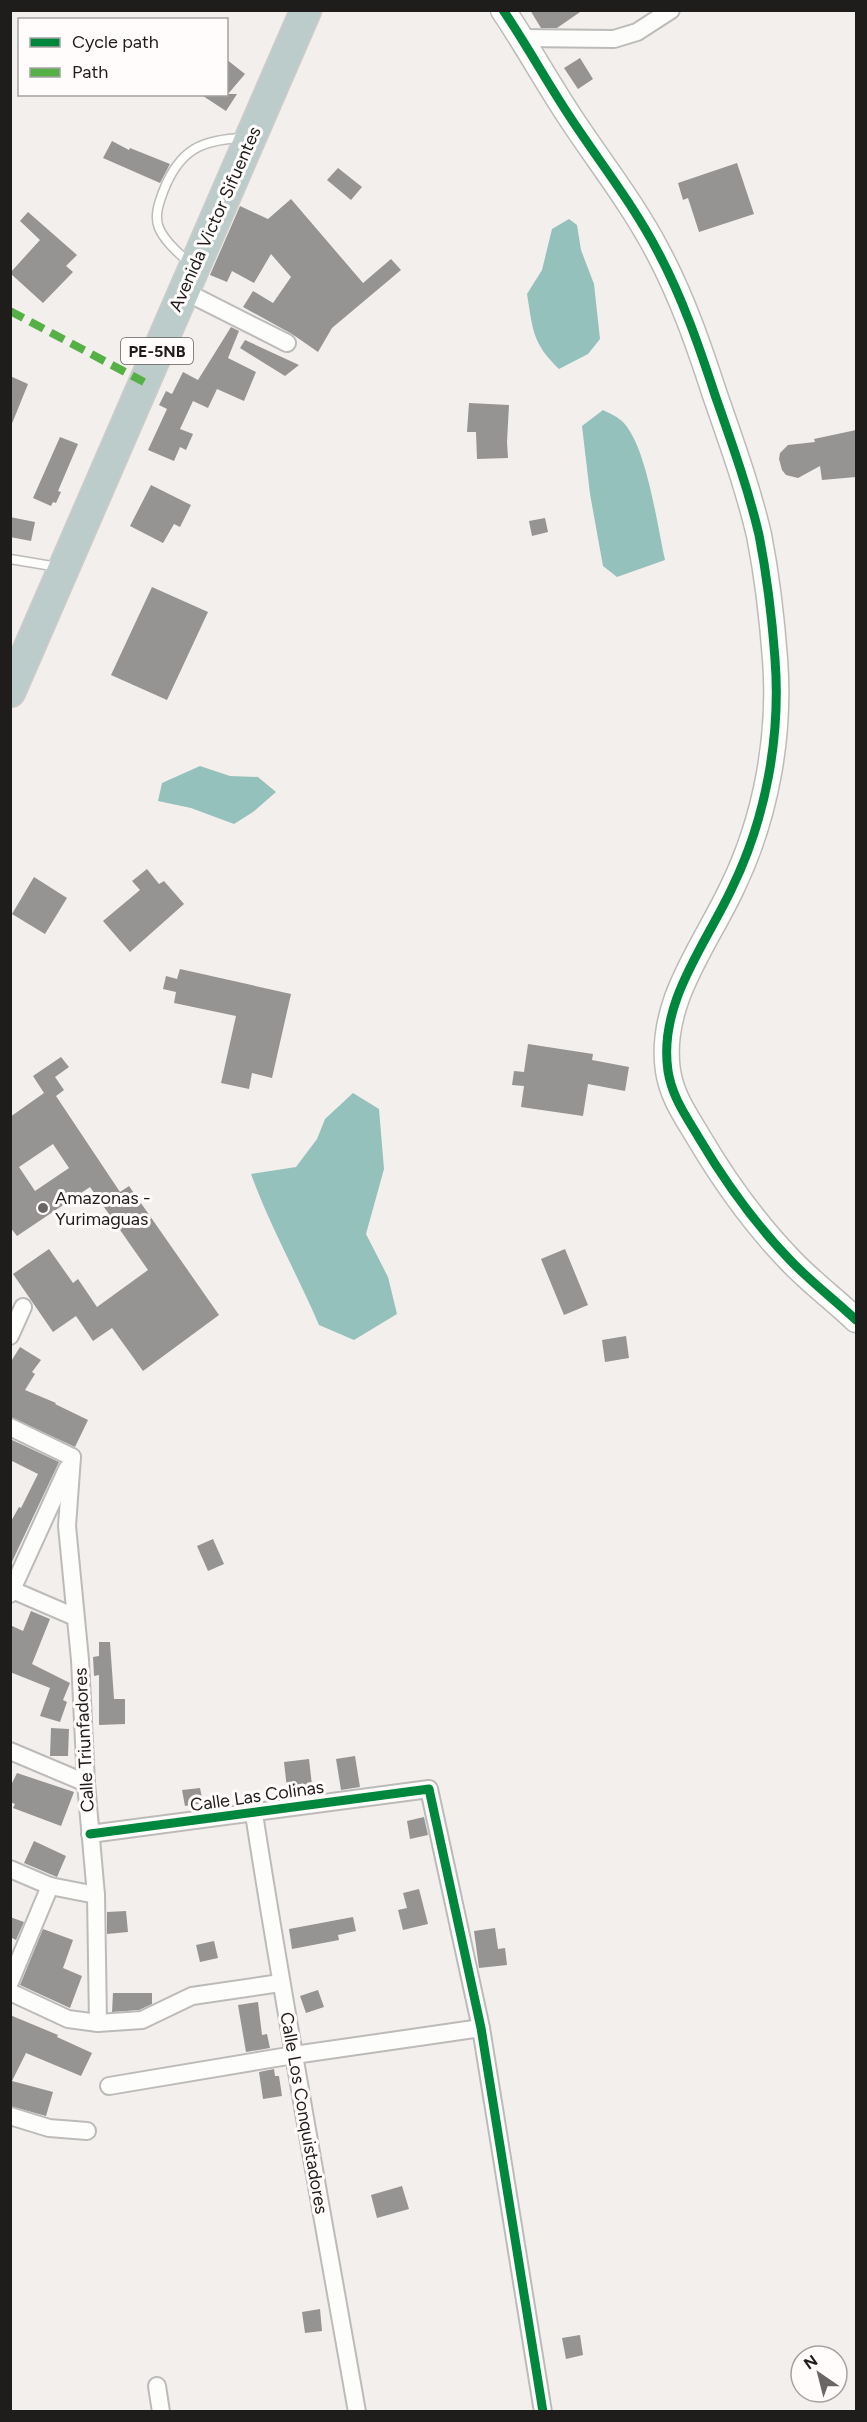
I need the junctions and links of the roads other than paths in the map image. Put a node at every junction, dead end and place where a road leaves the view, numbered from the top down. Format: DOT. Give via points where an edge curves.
graph roads {
  1 [pos="306,10"];
  2 [pos="503,10"];
  3 [pos="671,10"];
  4 [pos="522,38"];
  5 [pos="251,138"];
  6 [pos="189,279"];
  7 [pos="287,343"];
  8 [pos="10,559"];
  9 [pos="65,568"];
  10 [pos="10,692"];
  11 [pos="24,1307"];
  12 [pos="856,1320"];
  13 [pos="10,1336"];
  14 [pos="10,1427"];
  15 [pos="72,1457"];
  16 [pos="11,1591"];
  17 [pos="75,1617"];
  18 [pos="10,1751"];
  19 [pos="86,1782"];
  20 [pos="254,1814"];
  21 [pos="90,1834"];
  22 [pos="10,1869"];
  23 [pos="50,1887"];
  24 [pos="96,1895"];
  25 [pos="10,1982"];
  26 [pos="280,1983"];
  27 [pos="10,1992"];
  28 [pos="98,2023"];
  29 [pos="481,2028"];
  30 [pos="294,2055"];
  31 [pos="109,2086"];
  32 [pos="10,2116"];
  33 [pos="87,2131"];
  34 [pos="157,2386"];
  35 [pos="161,2412"];
  36 [pos="357,2412"];
  37 [pos="543,2412"];
  1 -- 5 [label="highway, Avenida Victor Sifuentes / PE-5NB"];
  2 -- 4 [label="street"];
  3 -- 4 [label="street" via="637,32 614,39"];
  4 -- 12 [label="street" via="639,219 692,327 741,470 759,536 771,612 777,714 758,824 733,886 675,1000 667,1038 668,1073 677,1102 750,1216 793,1263"];
  5 -- 6 [label="highway, Avenida Victor Sifuentes / PE-5NB"];
  5 -- 6 [label="lane" via="221,138 199,145 181,158 166,184 156,216"];
  6 -- 7 [label="street"];
  6 -- 9 [label="highway, Avenida Victor Sifuentes / PE-5NB"];
  8 -- 9 [label="lane"];
  9 -- 10 [label="highway, Avenida Victor Sifuentes / PE-5NB"];
  11 -- 13 [label="street"];
  14 -- 15 [label="street"];
  15 -- 16 [label="street"];
  15 -- 17 [label="street, Calle Triunfadores" via="67,1526"];
  16 -- 17 [label="street"];
  17 -- 19 [label="street, Calle Triunfadores"];
  18 -- 19 [label="street"];
  19 -- 21 [label="street, Calle Triunfadores"];
  20 -- 21 [label="street, Calle Las Colinas"];
  20 -- 26 [label="street, Calle Los Conquistadores"];
  20 -- 29 [label="street, Calle Las Colinas" via="429,1789"];
  21 -- 24 [label="street, Calle Triunfadores"];
  22 -- 23 [label="street"];
  23 -- 24 [label="street"];
  23 -- 25 [label="street"];
  24 -- 28 [label="street, Calle Triunfadores"];
  26 -- 28 [label="street" via="192,1996 142,2020"];
  26 -- 30 [label="street, Calle Los Conquistadores"];
  27 -- 28 [label="street" via="68,2019"];
  29 -- 30 [label="street"];
  29 -- 37 [label="street"];
  30 -- 31 [label="street"];
  30 -- 36 [label="street, Calle Los Conquistadores"];
  32 -- 33 [label="street" via="49,2128"];
  34 -- 35 [label="street"];
}
